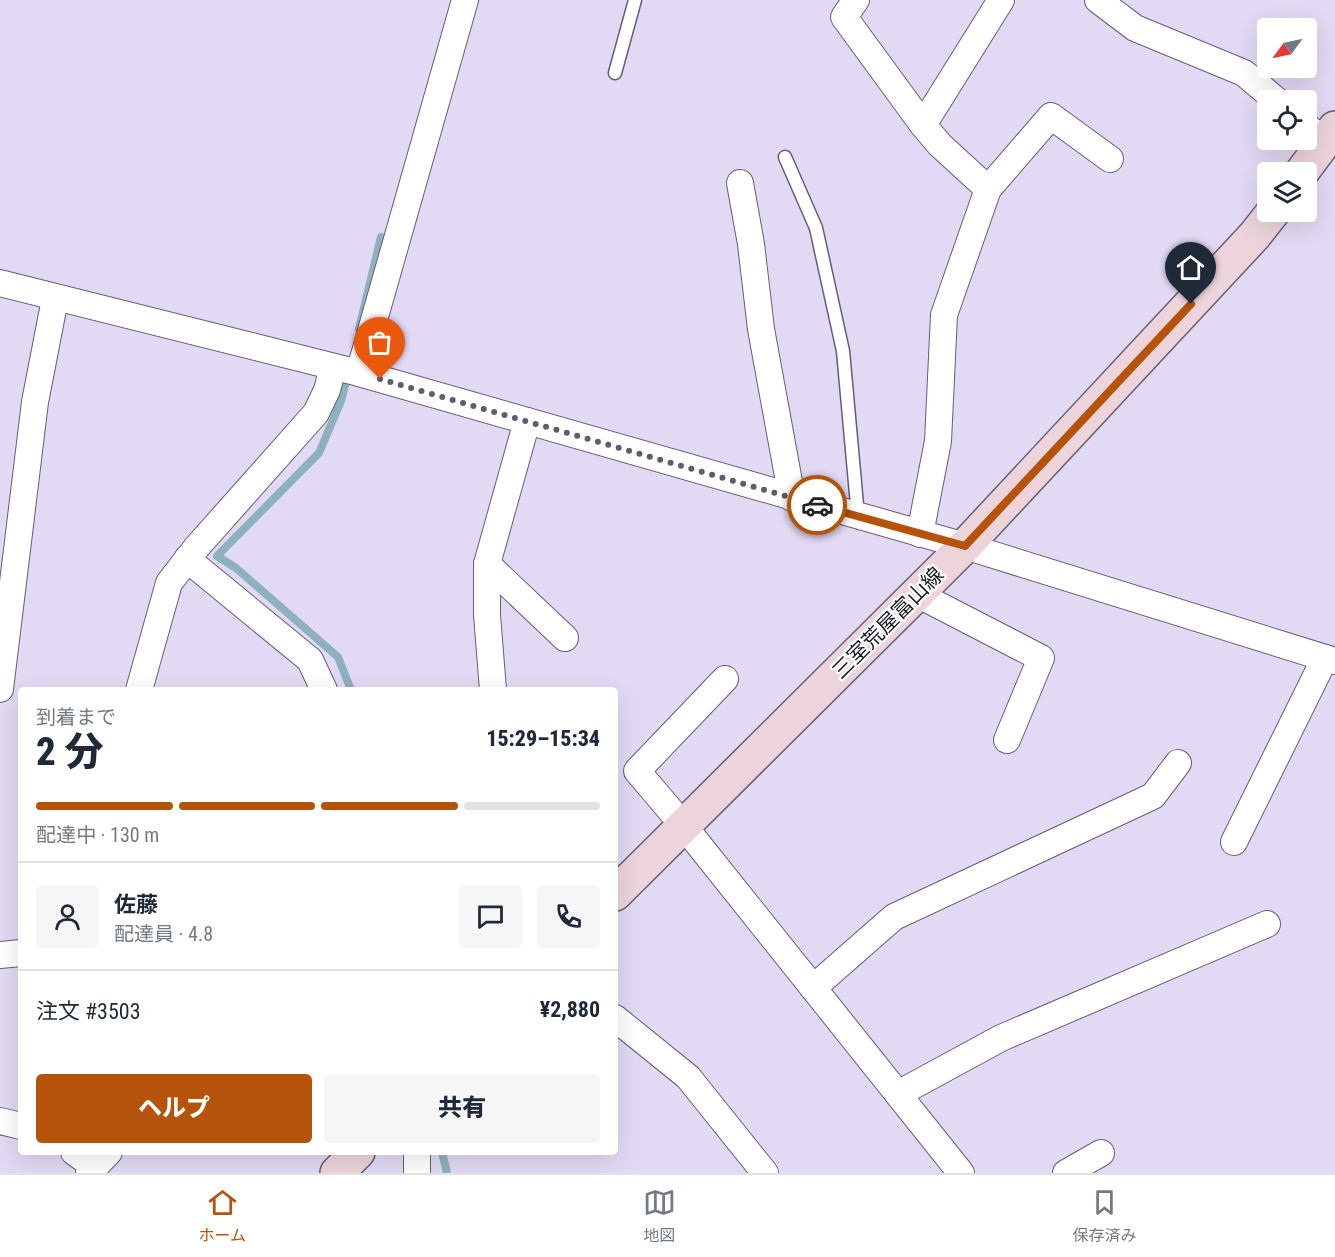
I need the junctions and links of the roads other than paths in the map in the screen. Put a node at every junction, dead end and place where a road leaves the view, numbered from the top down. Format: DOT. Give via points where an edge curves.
graph roads {
  1 [pos="465,0"];
  2 [pos="635,0"];
  3 [pos="856,0"];
  4 [pos="1001,0"];
  5 [pos="1098,0"];
  6 [pos="615,73"];
  7 [pos="1264,90"];
  8 [pos="923,124"];
  9 [pos="1322,132"];
  10 [pos="785,157"];
  11 [pos="1110,159"];
  12 [pos="1307,162"];
  13 [pos="740,183"];
  14 [pos="988,189"];
  15 [pos="1265,222"];
  16 [pos="0,283"];
  17 [pos="55,299"];
  18 [pos="333,367"];
  19 [pos="359,373"];
  20 [pos="527,421"];
  21 [pos="792,498"];
  22 [pos="858,516"];
  23 [pos="920,534"];
  24 [pos="965,546"];
  25 [pos="187,559"];
  26 [pos="487,564"];
  27 [pos="917,594"];
  28 [pos="4,620"];
  29 [pos="565,638"];
  30 [pos="1330,660"];
  31 [pos="725,679"];
  32 [pos="140,687"];
  33 [pos="323,687"];
  34 [pos="493,687"];
  35 [pos="0,689"];
  36 [pos="1006,740"];
  37 [pos="1178,763"];
  38 [pos="683,825"];
  39 [pos="1234,842"];
  40 [pos="618,891"];
  41 [pos="1267,924"];
  42 [pos="18,953"];
  43 [pos="0,955"];
  44 [pos="813,988"];
  45 [pos="618,1020"];
  46 [pos="898,1094"];
  47 [pos="0,1121"];
  48 [pos="18,1125"];
  49 [pos="1101,1154"];
  50 [pos="80,1155"];
  51 [pos="355,1155"];
  52 [pos="417,1155"];
  53 [pos="98,1164"];
  54 [pos="954,1171"];
  55 [pos="337,1173"];
  56 [pos="417,1173"];
  57 [pos="765,1173"];
  58 [pos="1066,1173"];
  1 -- 19 [label="street"];
  2 -- 6 [label="lane"];
  3 -- 8 [label="street" via="844,17"];
  4 -- 8 [label="street"];
  5 -- 7 [label="street" via="1135,28 1244,73"];
  8 -- 14 [label="street"];
  9 -- 12 [label="main road"];
  10 -- 22 [label="lane" via="816,228 843,351"];
  11 -- 14 [label="street" via="1051,116"];
  13 -- 21 [label="street" via="761,329"];
  14 -- 23 [label="street" via="944,315 938,441"];
  15 -- 24 [label="main road, 三室荒屋富山線"];
  16 -- 17 [label="street"];
  17 -- 18 [label="street"];
  17 -- 28 [label="street" via="34,402"];
  18 -- 19 [label="street"];
  18 -- 25 [label="street" via="316,413"];
  19 -- 20 [label="street"];
  20 -- 21 [label="street"];
  20 -- 26 [label="street"];
  21 -- 22 [label="street"];
  22 -- 23 [label="street"];
  23 -- 24 [label="street"];
  24 -- 27 [label="main road, 三室荒屋富山線"];
  24 -- 30 [label="street"];
  25 -- 32 [label="street" via="169,583"];
  25 -- 33 [label="street" via="310,660"];
  26 -- 29 [label="street"];
  26 -- 34 [label="street"];
  27 -- 36 [label="street" via="1041,658"];
  27 -- 38 [label="main road, 三室荒屋富山線"];
  28 -- 35 [label="street"];
  30 -- 39 [label="street"];
  31 -- 38 [label="street" via="637,771"];
  37 -- 44 [label="street" via="1153,796 894,917"];
  38 -- 40 [label="main road, 三室荒屋富山線"];
  38 -- 44 [label="street"];
  41 -- 46 [label="street" via="1001,1038"];
  42 -- 43 [label="street"];
  44 -- 46 [label="street"];
  45 -- 57 [label="street" via="688,1077"];
  46 -- 54 [label="street"];
  47 -- 48 [label="street"];
  49 -- 58 [label="street"];
  50 -- 53 [label="street"];
  51 -- 55 [label="main road"];
  52 -- 56 [label="street"];
}
